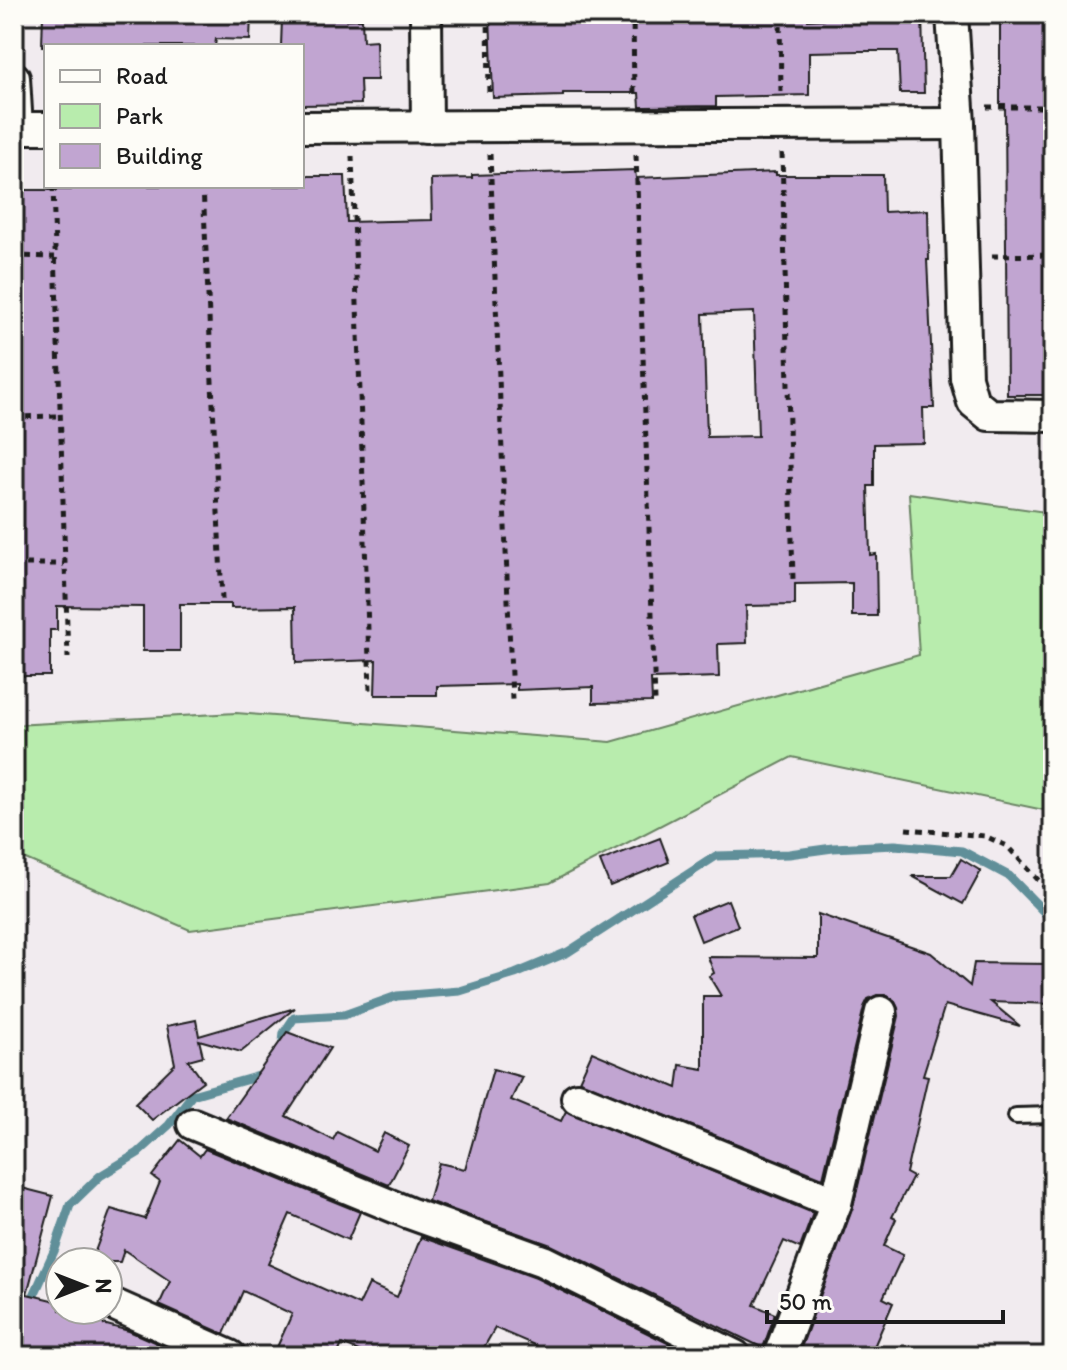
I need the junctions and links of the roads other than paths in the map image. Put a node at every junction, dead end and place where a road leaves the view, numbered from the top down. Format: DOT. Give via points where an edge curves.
graph roads {
  1 [pos="426,14"];
  2 [pos="952,14"];
  3 [pos="14,78"];
  4 [pos="958,116"];
  5 [pos="304,127"];
  6 [pos="427,127"];
  7 [pos="26,128"];
  8 [pos="1053,416"];
  9 [pos="881,1012"];
  10 [pos="577,1098"];
  11 [pos="1053,1115"];
  12 [pos="1016,1116"];
  13 [pos="193,1124"];
  14 [pos="836,1203"];
  15 [pos="124,1309"];
  16 [pos="230,1356"];
  17 [pos="735,1356"];
  18 [pos="779,1356"];
  1 -- 6 [label="street"];
  2 -- 4 [label="street"];
  3 -- 7 [label="street"];
  4 -- 6 [label="street" via="782,125"];
  4 -- 8 [label="street" via="966,378 973,402 989,415"];
  5 -- 6 [label="street"];
  9 -- 14 [label="street"];
  10 -- 14 [label="street"];
  11 -- 12 [label="lane"];
  13 -- 17 [label="street" via="409,1213 543,1261"];
  14 -- 18 [label="street"];
  15 -- 16 [label="street"];
}
